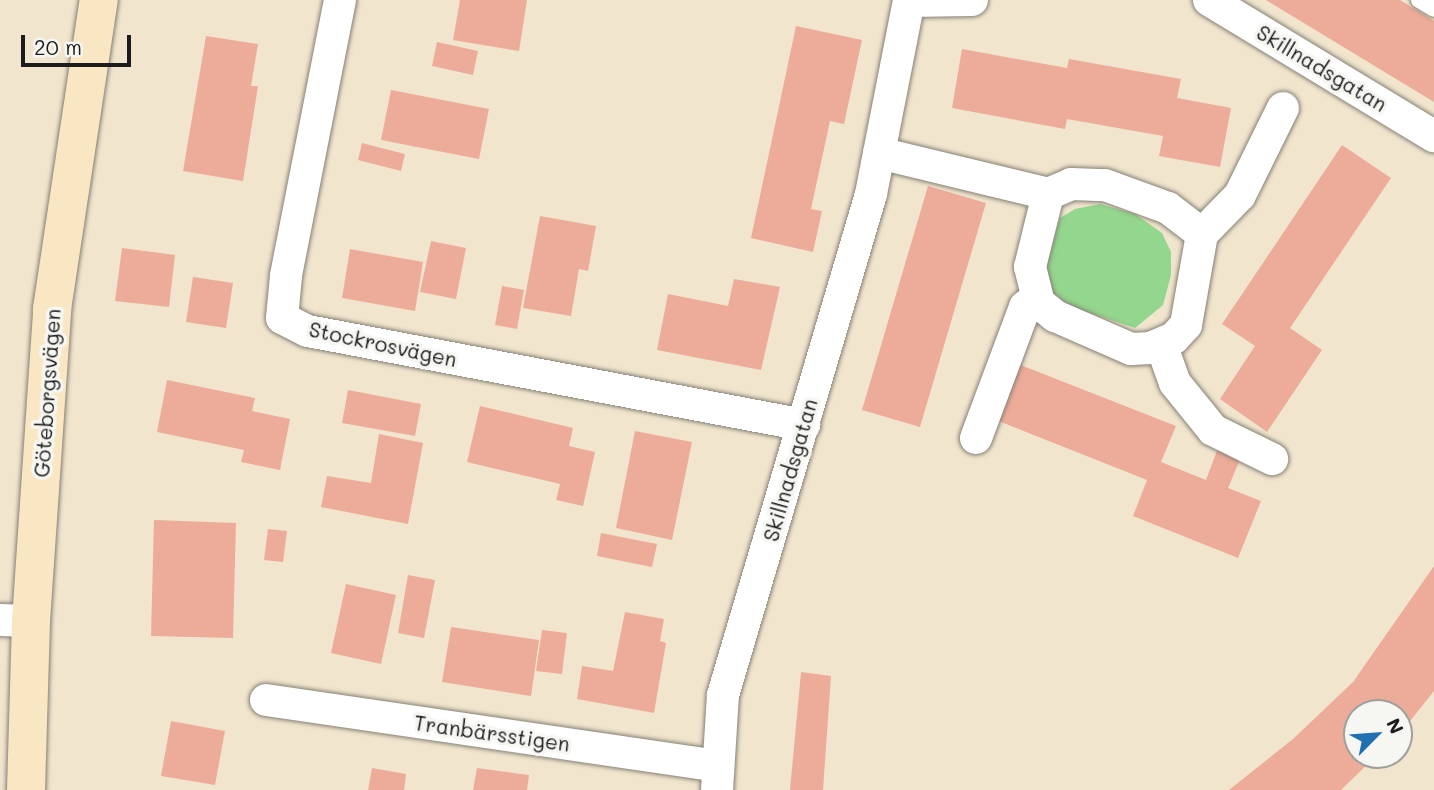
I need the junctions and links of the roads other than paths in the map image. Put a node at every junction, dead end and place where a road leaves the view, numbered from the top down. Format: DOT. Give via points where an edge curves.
graph roads {
  1 [pos="99,0"];
  2 [pos="340,0"];
  3 [pos="972,0"];
  4 [pos="1209,0"];
  5 [pos="1419,0"];
  6 [pos="909,1"];
  7 [pos="1434,9"];
  8 [pos="1283,108"];
  9 [pos="1434,136"];
  10 [pos="879,153"];
  11 [pos="1048,194"];
  12 [pos="1202,234"];
  13 [pos="1037,298"];
  14 [pos="1161,344"];
  15 [pos="804,425"];
  16 [pos="976,438"];
  17 [pos="1272,459"];
  18 [pos="16,621"];
  19 [pos="266,700"];
  20 [pos="717,778"];
  21 [pos="26,790"];
  1 -- 18 [label="street, Göteborgsvägen" via="52,309"];
  2 -- 15 [label="street, Stockrosvägen" via="286,276 282,318 308,331"];
  3 -- 6 [label="street, Skillnadsgatan"];
  4 -- 9 [label="street, Skillnadsgatan"];
  5 -- 7 [label="lane"];
  6 -- 10 [label="street, Skillnadsgatan"];
  8 -- 12 [label="street" via="1240,195"];
  10 -- 11 [label="street"];
  10 -- 15 [label="street, Skillnadsgatan"];
  11 -- 12 [label="street" via="1071,184 1105,185 1168,208"];
  11 -- 13 [label="street" via="1030,267"];
  12 -- 14 [label="street" via="1186,325"];
  13 -- 14 [label="street" via="1055,316 1131,349"];
  13 -- 16 [label="street" via="1024,307"];
  14 -- 17 [label="street" via="1175,383 1213,430"];
  15 -- 20 [label="street, Skillnadsgatan" via="723,695"];
  18 -- 21 [label="street, Göteborgsvägen"];
  19 -- 20 [label="street, Tranbärsstigen"];
}
